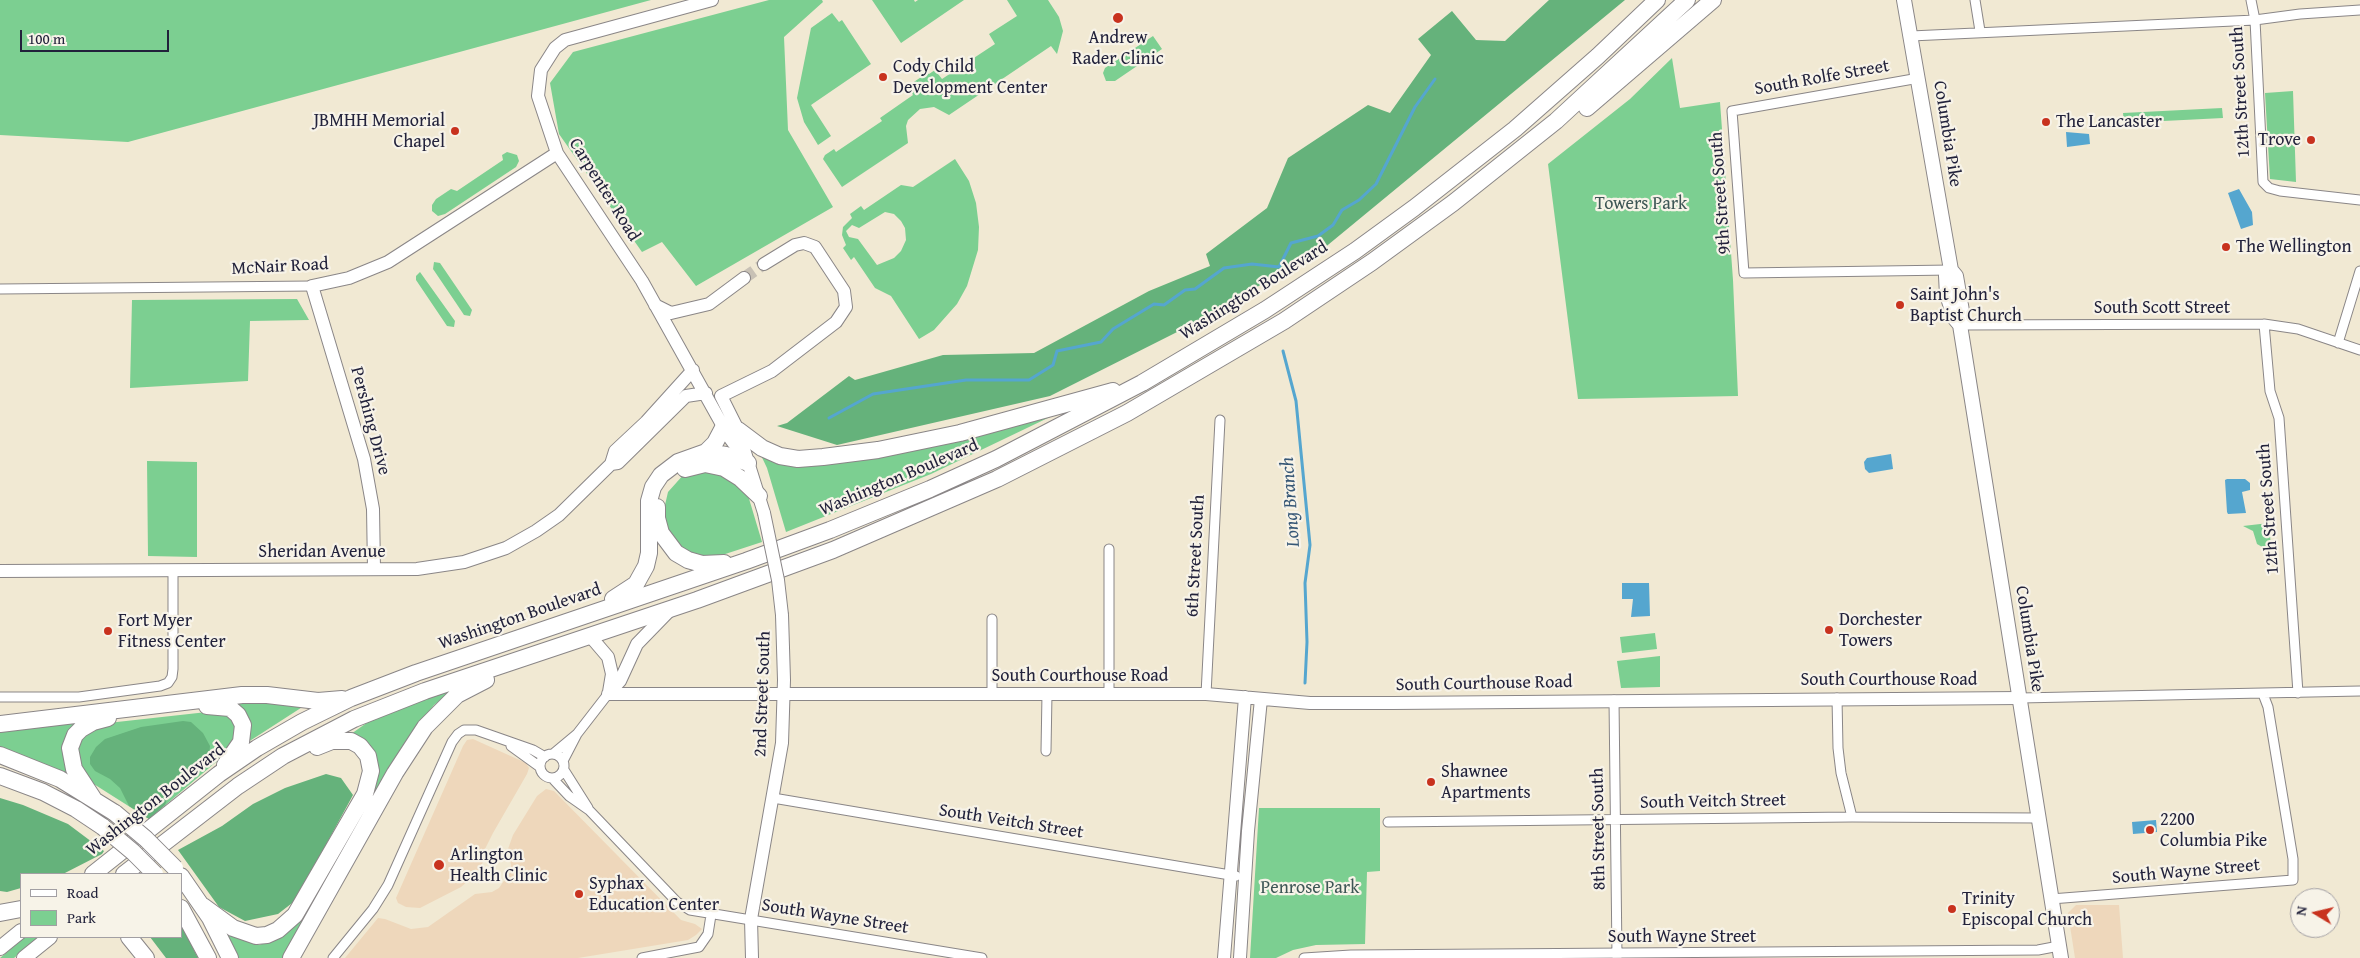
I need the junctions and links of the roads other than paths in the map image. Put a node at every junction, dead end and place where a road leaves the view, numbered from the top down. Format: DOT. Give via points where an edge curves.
graph roads {
  1 [pos="712,0"];
  2 [pos="1646,0"];
  3 [pos="1657,0"];
  4 [pos="1687,0"];
  5 [pos="1713,0"];
  6 [pos="1975,0"];
  7 [pos="2251,0"];
  8 [pos="1905,2"];
  9 [pos="2360,10"];
  10 [pos="2254,20"];
  11 [pos="1980,31"];
  12 [pos="1911,36"];
  13 [pos="1598,56"];
  14 [pos="1919,78"];
  15 [pos="1732,111"];
  16 [pos="557,153"];
  17 [pos="1479,184"];
  18 [pos="2360,200"];
  19 [pos="764,264"];
  20 [pos="1951,270"];
  21 [pos="2360,271"];
  22 [pos="744,278"];
  23 [pos="312,286"];
  24 [pos="0,288"];
  25 [pos="655,305"];
  26 [pos="2264,324"];
  27 [pos="1960,326"];
  28 [pos="2338,343"];
  29 [pos="2360,350"];
  30 [pos="693,370"];
  31 [pos="1142,383"];
  32 [pos="706,392"];
  33 [pos="1220,420"];
  34 [pos="727,421"];
  35 [pos="706,452"];
  36 [pos="748,463"];
  37 [pos="611,464"];
  38 [pos="759,496"];
  39 [pos="1109,549"];
  40 [pos="746,561"];
  41 [pos="374,569"];
  42 [pos="0,570"];
  43 [pos="173,570"];
  44 [pos="673,608"];
  45 [pos="992,619"];
  46 [pos="566,622"];
  47 [pos="590,636"];
  48 [pos="546,650"];
  49 [pos="2360,691"];
  50 [pos="2298,693"];
  51 [pos="608,694"];
  52 [pos="784,694"];
  53 [pos="992,694"];
  54 [pos="1047,694"];
  55 [pos="1108,694"];
  56 [pos="1206,694"];
  57 [pos="2263,694"];
  58 [pos="0,697"];
  59 [pos="1245,697"];
  60 [pos="351,698"];
  61 [pos="1837,698"];
  62 [pos="2020,698"];
  63 [pos="1261,699"];
  64 [pos="1614,700"];
  65 [pos="0,724"];
  66 [pos="577,734"];
  67 [pos="503,741"];
  68 [pos="1046,751"];
  69 [pos="0,755"];
  70 [pos="549,756"];
  71 [pos="564,765"];
  72 [pos="540,767"];
  73 [pos="259,772"];
  74 [pos="219,774"];
  75 [pos="0,776"];
  76 [pos="553,779"];
  77 [pos="0,783"];
  78 [pos="25,784"];
  79 [pos="93,798"];
  80 [pos="773,798"];
  81 [pos="589,810"];
  82 [pos="1852,817"];
  83 [pos="2038,818"];
  84 [pos="1615,820"];
  85 [pos="1388,822"];
  86 [pos="94,873"];
  87 [pos="125,873"];
  88 [pos="154,873"];
  89 [pos="179,873"];
  90 [pos="1229,875"];
  91 [pos="182,877"];
  92 [pos="1245,878"];
  93 [pos="2051,899"];
  94 [pos="203,906"];
  95 [pos="20,909"];
  96 [pos="182,910"];
  97 [pos="0,913"];
  98 [pos="711,914"];
  99 [pos="751,919"];
  100 [pos="20,932"];
  101 [pos="49,938"];
  102 [pos="130,938"];
  103 [pos="0,948"];
  104 [pos="2060,952"];
  105 [pos="1883,955"];
  106 [pos="1617,956"];
  107 [pos="24,958"];
  108 [pos="146,958"];
  109 [pos="208,958"];
  110 [pos="230,958"];
  111 [pos="292,958"];
  112 [pos="333,958"];
  113 [pos="642,958"];
  114 [pos="752,958"];
  115 [pos="982,958"];
  116 [pos="1224,958"];
  117 [pos="1240,958"];
  118 [pos="1304,958"];
  1 -- 16 [label="street, Carpenter Road" via="565,40 554,48 541,70 538,96"];
  2 -- 13 [label="highway"];
  3 -- 13 [label="highway, Washington Boulevard"];
  4 -- 17 [label="highway" via="1576,104"];
  5 -- 17 [label="highway" via="1566,125"];
  6 -- 11 [label="street"];
  7 -- 10 [label="street, 12th Street South"];
  8 -- 12 [label="main road, Columbia Pike"];
  9 -- 10 [label="street"];
  10 -- 11 [label="street"];
  10 -- 18 [label="street, 12th Street South" via="2263,182 2280,191"];
  11 -- 12 [label="street"];
  12 -- 14 [label="main road, Columbia Pike"];
  13 -- 31 [label="highway, Washington Boulevard" via="1515,129 1355,251 1250,320"];
  14 -- 15 [label="street, South Rolfe Street"];
  14 -- 20 [label="main road, Columbia Pike"];
  15 -- 20 [label="street, 9th Street South" via="1744,273"];
  16 -- 23 [label="street, McNair Road" via="388,262 349,278"];
  16 -- 25 [label="street, Carpenter Road"];
  17 -- 44 [label="highway" via="1284,321 1094,431 899,523 800,563"];
  19 -- 34 [label="street" via="795,245 815,247 844,291 846,307 836,322 772,372 721,396"];
  20 -- 27 [label="main road, Columbia Pike" via="1956,276 1962,311"];
  21 -- 28 [label="street"];
  22 -- 25 [label="street" via="713,302 671,313"];
  23 -- 24 [label="street, McNair Road"];
  23 -- 41 [label="street, Pershing Drive" via="364,459 372,509"];
  25 -- 30 [label="street, Carpenter Road"];
  26 -- 27 [label="street, South Scott Street"];
  26 -- 28 [label="street, South Scott Street" via="2298,329"];
  26 -- 50 [label="street, 12th Street South" via="2270,391 2279,418"];
  27 -- 62 [label="main road, Columbia Pike"];
  28 -- 29 [label="street, South Scott Street"];
  30 -- 32 [label="street, Carpenter Road"];
  30 -- 37 [label="street, Sheridan Avenue" via="615,451"];
  31 -- 34 [label="highway" via="960,433 823,457 798,459 780,456 762,448"];
  31 -- 40 [label="highway, Washington Boulevard" via="1061,427 930,489"];
  32 -- 34 [label="street, Carpenter Road"];
  32 -- 37 [label="street, Sheridan Avenue" via="686,396 618,463"];
  33 -- 56 [label="street, 6th Street South"];
  34 -- 35 [label="highway" via="718,439"];
  34 -- 36 [label="street, 2nd Street South"];
  35 -- 36 [label="highway"];
  35 -- 46 [label="highway" via="672,466 653,487 648,508 648,560 636,584 622,595"];
  36 -- 38 [label="street, 2nd Street South"];
  37 -- 41 [label="street, Sheridan Avenue" via="559,515 506,548 464,562 432,568"];
  38 -- 40 [label="highway" via="729,470 699,464 680,471 670,480 658,504 661,533 682,557 708,565"];
  38 -- 52 [label="street, 2nd Street South, bridge" via="778,580"];
  39 -- 55 [label="street"];
  40 -- 46 [label="highway, Washington Boulevard"];
  41 -- 43 [label="street, Sheridan Avenue"];
  42 -- 43 [label="street, Sheridan Avenue"];
  43 -- 58 [label="street" via="173,669 168,683 79,697"];
  44 -- 47 [label="highway"];
  44 -- 51 [label="street" via="637,644 620,681"];
  45 -- 53 [label="street"];
  46 -- 60 [label="highway, Washington Boulevard"];
  47 -- 48 [label="highway"];
  47 -- 51 [label="street" via="608,657 612,674"];
  48 -- 73 [label="highway" via="372,712 307,743"];
  48 -- 111 [label="highway" via="509,672 457,695 425,727"];
  49 -- 50 [label="street, South Courthouse Road"];
  50 -- 57 [label="street, South Courthouse Road"];
  51 -- 52 [label="street, South Courthouse Road"];
  51 -- 66 [label="street"];
  52 -- 53 [label="street, South Courthouse Road"];
  52 -- 80 [label="street, 2nd Street South" via="782,743"];
  53 -- 54 [label="street, South Courthouse Road"];
  54 -- 55 [label="street, South Courthouse Road"];
  54 -- 68 [label="street"];
  55 -- 56 [label="street, South Courthouse Road"];
  56 -- 59 [label="street, South Courthouse Road"];
  57 -- 62 [label="street, South Courthouse Road"];
  57 -- 93 [label="street, South Wayne Street" via="2268,707 2294,859 2292,880"];
  59 -- 63 [label="street, South Courthouse Road"];
  59 -- 90 [label="street"];
  60 -- 65 [label="highway" via="318,700 237,695"];
  60 -- 74 [label="highway, Washington Boulevard" via="287,730"];
  61 -- 62 [label="street, South Courthouse Road"];
  61 -- 64 [label="street, South Courthouse Road"];
  61 -- 82 [label="street" via="1841,773"];
  62 -- 83 [label="main road, Columbia Pike"];
  63 -- 64 [label="street, South Courthouse Road" via="1354,703"];
  63 -- 92 [label="street"];
  64 -- 84 [label="street, 8th Street South"];
  66 -- 70 [label="street"];
  66 -- 71 [label="street"];
  67 -- 70 [label="street"];
  67 -- 72 [label="street"];
  67 -- 112 [label="street" via="472,729 455,738 388,885"];
  69 -- 79 [label="highway" via="44,772"];
  70 -- 71 [label="street" via="559,756"];
  70 -- 72 [label="street"];
  71 -- 76 [label="street" via="561,775"];
  71 -- 81 [label="street"];
  72 -- 76 [label="street" via="544,775"];
  73 -- 87 [label="highway"];
  73 -- 94 [label="highway" via="326,743 342,740 360,746 371,766 370,783 361,801 306,899 284,926 267,935 250,935 233,928"];
  74 -- 79 [label="highway" via="243,737 242,721 230,708 211,705 108,718 81,729 70,748 74,769"];
  74 -- 86 [label="highway, Washington Boulevard"];
  75 -- 78 [label="highway"];
  76 -- 81 [label="street"];
  77 -- 78 [label="highway"];
  78 -- 88 [label="highway, bridge" via="76,809 103,827"];
  79 -- 89 [label="highway, bridge" via="146,839"];
  80 -- 90 [label="street, South Veitch Street"];
  80 -- 99 [label="street, 2nd Street South"];
  81 -- 98 [label="street, South Wayne Street" via="683,907"];
  82 -- 83 [label="street, South Veitch Street"];
  82 -- 84 [label="street, South Veitch Street"];
  83 -- 93 [label="main road, Columbia Pike"];
  84 -- 85 [label="street, South Veitch Street"];
  84 -- 106 [label="street, 8th Street South"];
  90 -- 92 [label="street, South Veitch Street"];
  90 -- 116 [label="street"];
  91 -- 94 [label="highway"];
  92 -- 117 [label="street"];
  93 -- 104 [label="main road, Columbia Pike"];
  94 -- 110 [label="highway"];
  95 -- 97 [label="highway"];
  96 -- 109 [label="highway"];
  98 -- 99 [label="street, South Wayne Street"];
  98 -- 113 [label="street" via="708,934 699,947"];
  99 -- 114 [label="street, 2nd Street South"];
  99 -- 115 [label="street, South Wayne Street"];
  100 -- 103 [label="main road"];
  101 -- 107 [label="main road"];
  102 -- 108 [label="highway"];
  104 -- 105 [label="street, South Wayne Street"];
  105 -- 106 [label="street, South Wayne Street"];
  106 -- 118 [label="street, South Wayne Street" via="1351,955"];
}
